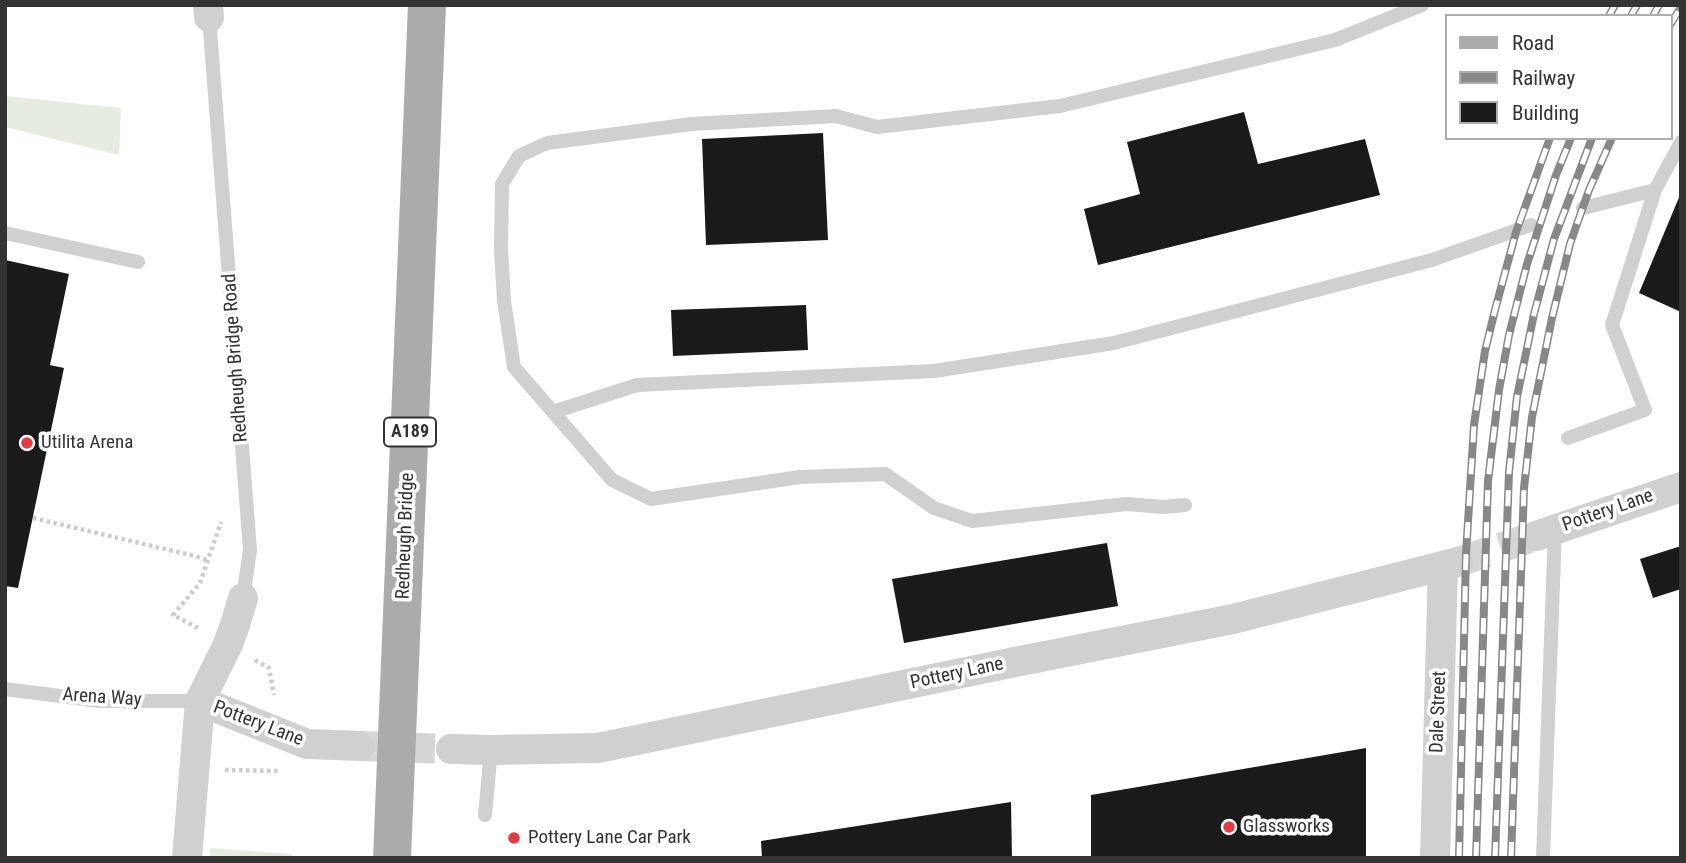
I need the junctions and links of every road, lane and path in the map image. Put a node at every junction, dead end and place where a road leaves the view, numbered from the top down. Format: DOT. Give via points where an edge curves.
graph roads {
  1 [pos="427,5"];
  2 [pos="1422,5"];
  3 [pos="208,11"];
  4 [pos="1681,142"];
  5 [pos="1655,190"];
  6 [pos="1583,208"];
  7 [pos="1531,225"];
  8 [pos="5,233"];
  9 [pos="138,262"];
  10 [pos="553,412"];
  11 [pos="1569,438"];
  12 [pos="1681,487"];
  13 [pos="1185,505"];
  14 [pos="33,518"];
  15 [pos="1546,533"];
  16 [pos="209,561"];
  17 [pos="1450,564"];
  18 [pos="243,598"];
  19 [pos="5,689"];
  20 [pos="200,701"];
  21 [pos="359,746"];
  22 [pos="451,749"];
  23 [pos="491,750"];
  24 [pos="485,815"];
  25 [pos="187,858"];
  26 [pos="392,858"];
  27 [pos="1435,858"];
  28 [pos="1542,858"];
  1 -- 26 [label="main road, Redheugh Bridge / A189"];
  2 -- 10 [label="lane" via="1335,40 1060,106 877,127 836,116 692,124 537,147 519,156 502,184 503,288 514,367"];
  3 -- 18 [label="lane, Redheugh Bridge Road" via="250,550"];
  4 -- 5 [label="lane"];
  5 -- 6 [label="lane"];
  5 -- 11 [label="lane" via="1612,326 1645,410"];
  7 -- 10 [label="lane" via="1432,260 1114,342 934,371 637,385"];
  8 -- 9 [label="lane"];
  10 -- 13 [label="lane" via="612,480 651,499 800,477 885,474 934,508 972,520 1127,504"];
  12 -- 15 [label="street, Pottery Lane"];
  14 -- 16 [label="path"];
  15 -- 28 [label="lane"];
  17 -- 23 [label="street, Pottery Lane" via="1233,619 598,748"];
  17 -- 27 [label="street, Dale Street"];
  18 -- 20 [label="street, Redheugh Bridge Road" via="228,644"];
  19 -- 20 [label="lane, Arena Way" via="100,701"];
  20 -- 21 [label="street, Pottery Lane" via="307,744"];
  20 -- 25 [label="street"];
  22 -- 23 [label="street, Pottery Lane"];
  23 -- 24 [label="lane"];
}
